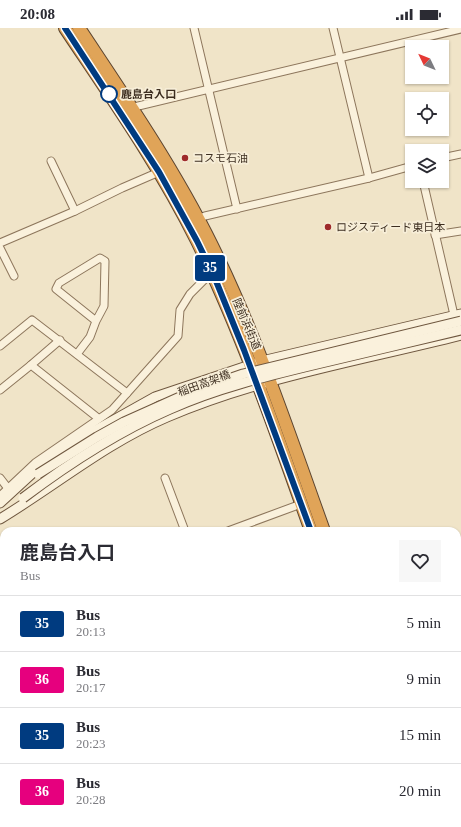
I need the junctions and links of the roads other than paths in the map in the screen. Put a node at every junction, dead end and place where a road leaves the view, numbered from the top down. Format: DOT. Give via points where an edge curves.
graph roads {
  1 [pos="65,28"];
  2 [pos="79,28"];
  3 [pos="194,28"];
  4 [pos="333,28"];
  5 [pos="461,30"];
  6 [pos="340,59"];
  7 [pos="208,90"];
  8 [pos="126,110"];
  9 [pos="461,154"];
  10 [pos="449,157"];
  11 [pos="51,161"];
  12 [pos="405,168"];
  13 [pos="159,172"];
  14 [pos="369,178"];
  15 [pos="425,188"];
  16 [pos="237,209"];
  17 [pos="75,211"];
  18 [pos="193,222"];
  19 [pos="461,231"];
  20 [pos="435,235"];
  21 [pos="0,242"];
  22 [pos="0,248"];
  23 [pos="14,276"];
  24 [pos="214,276"];
  25 [pos="457,314"];
  26 [pos="96,321"];
  27 [pos="461,321"];
  28 [pos="461,330"];
  29 [pos="461,335"];
  30 [pos="60,340"];
  31 [pos="0,346"];
  32 [pos="77,354"];
  33 [pos="262,361"];
  34 [pos="31,365"];
  35 [pos="250,365"];
  36 [pos="270,382"];
  37 [pos="257,386"];
  38 [pos="0,390"];
  39 [pos="127,393"];
  40 [pos="98,418"];
  41 [pos="0,478"];
  42 [pos="166,478"];
  43 [pos="10,490"];
  44 [pos="0,496"];
  45 [pos="0,503"];
  46 [pos="301,504"];
  47 [pos="0,515"];
  48 [pos="0,519"];
  49 [pos="184,527"];
  50 [pos="239,527"];
  51 [pos="310,527"];
  52 [pos="323,527"];
  1 -- 8 [label="highway, 陸前浜街道"];
  2 -- 8 [label="highway, 陸前浜街道"];
  3 -- 7 [label="street"];
  4 -- 6 [label="street"];
  5 -- 6 [label="street"];
  6 -- 7 [label="street"];
  6 -- 14 [label="street"];
  7 -- 8 [label="street"];
  7 -- 16 [label="street"];
  8 -- 13 [label="highway, 陸前浜街道"];
  8 -- 18 [label="highway, 陸前浜街道"];
  9 -- 10 [label="street"];
  11 -- 17 [label="street"];
  12 -- 14 [label="street"];
  13 -- 17 [label="street"];
  13 -- 18 [label="highway, 陸前浜街道"];
  14 -- 16 [label="street"];
  15 -- 20 [label="street"];
  16 -- 18 [label="street"];
  17 -- 21 [label="street"];
  18 -- 24 [label="highway, 陸前浜街道"];
  18 -- 33 [label="highway, 陸前浜街道" via="217,256"];
  19 -- 20 [label="street"];
  20 -- 25 [label="street"];
  22 -- 23 [label="street"];
  24 -- 35 [label="highway, 陸前浜街道"];
  24 -- 39 [label="street" via="205,279 190,294 180,310 178,336"];
  25 -- 33 [label="street"];
  26 -- 26 [label="street" via="104,306 105,261 100,258 59,283 56,289"];
  26 -- 32 [label="street" via="90,337"];
  27 -- 43 [label="street, 稲田高架橋, bridge" via="242,374 191,392 124,422"];
  28 -- 47 [label="street, 稲田高架橋, bridge" via="245,382 169,409 60,470"];
  29 -- 36 [label="street"];
  30 -- 31 [label="street" via="32,320"];
  30 -- 32 [label="street"];
  30 -- 34 [label="street"];
  32 -- 39 [label="street"];
  33 -- 35 [label="street"];
  33 -- 36 [label="highway, 陸前浜街道"];
  34 -- 38 [label="street"];
  34 -- 40 [label="street"];
  35 -- 37 [label="highway, 陸前浜街道"];
  35 -- 43 [label="street" via="155,397 71,444"];
  36 -- 37 [label="street"];
  36 -- 52 [label="highway, 陸前浜街道"];
  37 -- 46 [label="highway, 陸前浜街道"];
  37 -- 48 [label="street" via="167,417 133,434 101,451"];
  39 -- 40 [label="street" via="112,410"];
  40 -- 43 [label="street" via="35,463"];
  41 -- 43 [label="street"];
  42 -- 49 [label="street"];
  43 -- 44 [label="street"];
  43 -- 45 [label="street"];
  46 -- 50 [label="street"];
  46 -- 51 [label="highway, 陸前浜街道"];
}
